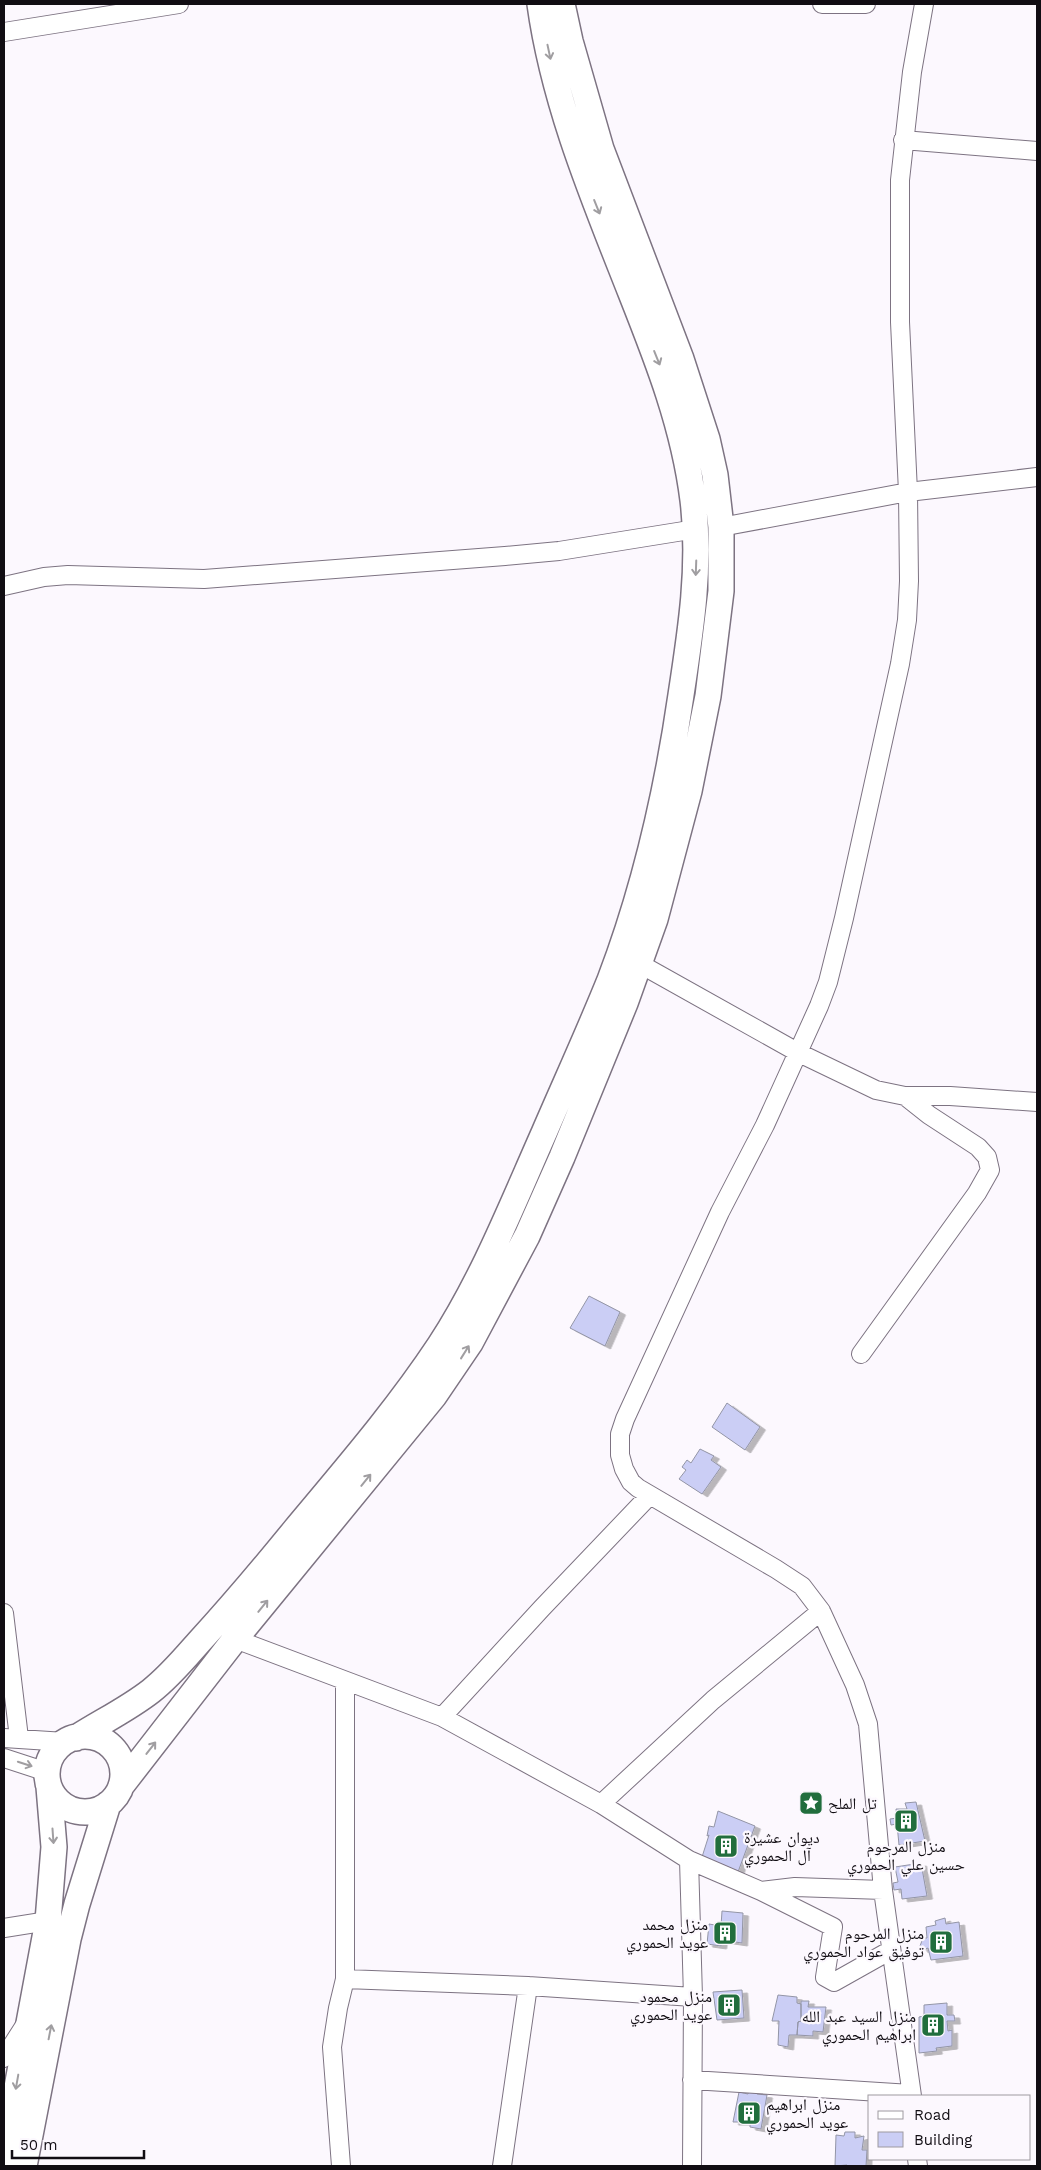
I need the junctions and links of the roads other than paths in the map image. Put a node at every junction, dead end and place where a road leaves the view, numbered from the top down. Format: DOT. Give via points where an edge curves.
graph roads {
  1 [pos="179,4"];
  2 [pos="540,4"];
  3 [pos="562,4"];
  4 [pos="822,4"];
  5 [pos="866,4"];
  6 [pos="924,4"];
  7 [pos="4,32"];
  8 [pos="903,140"];
  9 [pos="1037,151"];
  10 [pos="1037,477"];
  11 [pos="908,492"];
  12 [pos="721,527"];
  13 [pos="696,528"];
  14 [pos="4,586"];
  15 [pos="640,964"];
  16 [pos="799,1053"];
  17 [pos="905,1096"];
  18 [pos="1037,1102"];
  19 [pos="861,1354"];
  20 [pos="649,1496"];
  21 [pos="821,1611"];
  22 [pos="4,1613"];
  23 [pos="235,1639"];
  24 [pos="345,1681"];
  25 [pos="442,1717"];
  26 [pos="11,1738"];
  27 [pos="70,1740"];
  28 [pos="4,1758"];
  29 [pos="48,1779"];
  30 [pos="115,1795"];
  31 [pos="601,1804"];
  32 [pos="689,1860"];
  33 [pos="883,1890"];
  34 [pos="761,1892"];
  35 [pos="48,1922"];
  36 [pos="4,1928"];
  37 [pos="891,1950"];
  38 [pos="345,1978"];
  39 [pos="528,1986"];
  40 [pos="693,1997"];
  41 [pos="28,2020"];
  42 [pos="4,2058"];
  43 [pos="692,2080"];
  44 [pos="912,2095"];
  45 [pos="4,2157"];
  46 [pos="24,2166"];
  47 [pos="341,2166"];
  48 [pos="502,2166"];
  49 [pos="692,2166"];
  1 -- 7 [label="street"];
  2 -- 13 [label="main road, one-way" via="566,121 676,415"];
  3 -- 12 [label="main road" via="601,149 694,396 715,475"];
  4 -- 5 [label="street"];
  6 -- 8 [label="street"];
  8 -- 9 [label="street"];
  8 -- 11 [label="street" via="900,304"];
  10 -- 11 [label="street"];
  11 -- 12 [label="street"];
  11 -- 16 [label="street" via="907,620 900,664 834,958 819,1006"];
  12 -- 15 [label="main road" via="721,591 708,696 689,791 663,892"];
  13 -- 14 [label="street" via="505,556 204,579 68,575"];
  13 -- 27 [label="main road, one-way" via="690,634 670,767 647,864 610,980 480,1275 441,1342 375,1435 237,1601 157,1685"];
  15 -- 16 [label="street"];
  23 -- 15 [label="main road, one-way" via="434,1396 470,1343 531,1227"];
  16 -- 17 [label="street" via="876,1090"];
  16 -- 20 [label="street" via="720,1212 624,1419 620,1455 624,1469 631,1482"];
  17 -- 18 [label="street"];
  17 -- 19 [label="street" via="978,1147 987,1157 990,1170"];
  20 -- 21 [label="street" via="792,1579 810,1594"];
  20 -- 25 [label="street"];
  21 -- 31 [label="street" via="713,1700"];
  21 -- 33 [label="street" via="855,1684 868,1724"];
  22 -- 26 [label="street"];
  23 -- 24 [label="street"];
  30 -- 23 [label="main road, one-way"];
  24 -- 25 [label="street"];
  24 -- 38 [label="street"];
  25 -- 31 [label="street"];
  26 -- 27 [label="street"];
  27 -- 29 [label="main road" via="56,1750 50,1760"];
  27 -- 30 [label="main road" via="87,1736 98,1739 116,1753 123,1775"];
  28 -- 29 [label="street, one-way"];
  29 -- 30 [label="main road" via="60,1804 69,1809 89,1812"];
  29 -- 35 [label="main road, one-way" via="54,1847"];
  46 -- 30 [label="main road, one-way" via="68,1938"];
  31 -- 32 [label="street"];
  32 -- 34 [label="street"];
  32 -- 40 [label="street"];
  33 -- 34 [label="street" via="795,1887"];
  33 -- 37 [label="street"];
  34 -- 37 [label="street" via="833,1927 825,1977 830,1981 843,1978"];
  35 -- 36 [label="street"];
  35 -- 41 [label="main road"];
  37 -- 44 [label="street"];
  38 -- 39 [label="street"];
  38 -- 47 [label="street" via="332,2047"];
  39 -- 40 [label="street"];
  39 -- 48 [label="street"];
  40 -- 43 [label="street"];
  41 -- 42 [label="street"];
  41 -- 45 [label="main road, one-way"];
  43 -- 44 [label="street"];
  43 -- 49 [label="street"];
}
